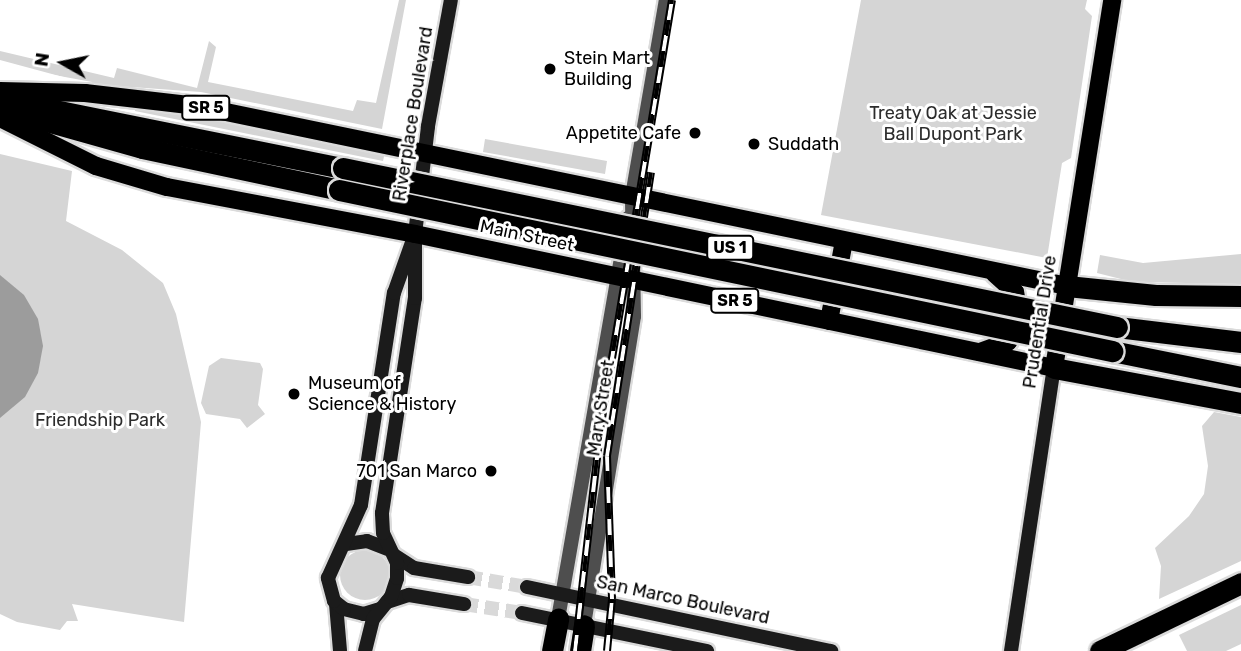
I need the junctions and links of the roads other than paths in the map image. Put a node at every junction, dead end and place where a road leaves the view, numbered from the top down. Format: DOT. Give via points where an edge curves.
graph roads {
  1 [pos="451,0"];
  2 [pos="666,0"];
  3 [pos="1112,0"];
  4 [pos="0,91"];
  5 [pos="0,99"];
  6 [pos="0,107"];
  7 [pos="0,118"];
  8 [pos="94,126"];
  9 [pos="425,154"];
  10 [pos="632,196"];
  11 [pos="415,234"];
  12 [pos="844,241"];
  13 [pos="993,273"];
  14 [pos="617,276"];
  15 [pos="636,281"];
  16 [pos="1068,286"];
  17 [pos="1241,296"];
  18 [pos="829,321"];
  19 [pos="1241,342"];
  20 [pos="976,352"];
  21 [pos="1054,368"];
  22 [pos="1241,377"];
  23 [pos="1241,403"];
  24 [pos="346,544"];
  25 [pos="391,552"];
  26 [pos="468,577"];
  27 [pos="1241,583"];
  28 [pos="527,587"];
  29 [pos="563,594"];
  30 [pos="590,598"];
  31 [pos="336,604"];
  32 [pos="464,604"];
  33 [pos="384,606"];
  34 [pos="522,613"];
  35 [pos="558,620"];
  36 [pos="584,625"];
  37 [pos="340,651"];
  38 [pos="365,651"];
  39 [pos="552,651"];
  40 [pos="580,651"];
  41 [pos="706,651"];
  42 [pos="831,651"];
  43 [pos="1011,651"];
  44 [pos="1100,651"];
  1 -- 9 [label="main road, Riverplace Boulevard"];
  2 -- 10 [label="street, Mary Street"];
  3 -- 16 [label="main road, Prudential Drive"];
  4 -- 9 [label="main road, SR 5" via="102,94 197,106"];
  5 -- 8 [label="highway, US 1"];
  6 -- 8 [label="highway, US 1"];
  7 -- 11 [label="main road, Main Street / SR 5" via="86,161 167,187"];
  8 -- 19 [label="highway, US 1, bridge" via="343,168 1117,327"];
  8 -- 22 [label="highway, US 1, bridge" via="339,190"];
  9 -- 10 [label="main road, SR 5"];
  9 -- 11 [label="main road, Riverplace Boulevard"];
  10 -- 12 [label="main road, SR 5"];
  10 -- 14 [label="street, Mary Street"];
  10 -- 15 [label="street, Mary Street"];
  11 -- 14 [label="main road, Main Street / SR 5"];
  11 -- 24 [label="main road" via="396,283 363,498"];
  11 -- 25 [label="main road" via="415,298 382,513"];
  12 -- 13 [label="main road, SR 5"];
  12 -- 18 [label="main road"];
  13 -- 16 [label="main road, SR 5"];
  13 -- 20 [label="main road" via="1015,292 1020,320 1008,342"];
  14 -- 15 [label="main road, Main Street / SR 5"];
  14 -- 29 [label="street, Mary Street"];
  15 -- 18 [label="main road, Main Street / SR 5"];
  15 -- 30 [label="street, Mary Street"];
  16 -- 17 [label="highway" via="1156,295"];
  16 -- 21 [label="main road, Prudential Drive"];
  18 -- 20 [label="main road, Main Street / SR 5"];
  20 -- 21 [label="main road, Main Street / SR 5"];
  21 -- 23 [label="highway"];
  21 -- 43 [label="main road, Prudential Drive"];
  24 -- 25 [label="main road" via="367,541"];
  24 -- 31 [label="main road" via="329,572"];
  25 -- 26 [label="main road" via="414,568"];
  25 -- 33 [label="main road" via="397,578"];
  27 -- 44 [label="highway"];
  28 -- 29 [label="main road, San Marco Boulevard"];
  29 -- 30 [label="main road, San Marco Boulevard"];
  29 -- 35 [label="street, Mary Street"];
  30 -- 36 [label="street, Mary Street"];
  30 -- 42 [label="main road, San Marco Boulevard"];
  31 -- 33 [label="main road" via="359,614"];
  31 -- 37 [label="main road"];
  32 -- 33 [label="main road" via="409,595"];
  33 -- 38 [label="main road"];
  34 -- 35 [label="main road"];
  35 -- 36 [label="main road"];
  35 -- 39 [label="highway"];
  36 -- 40 [label="highway"];
  36 -- 41 [label="main road"];
}
